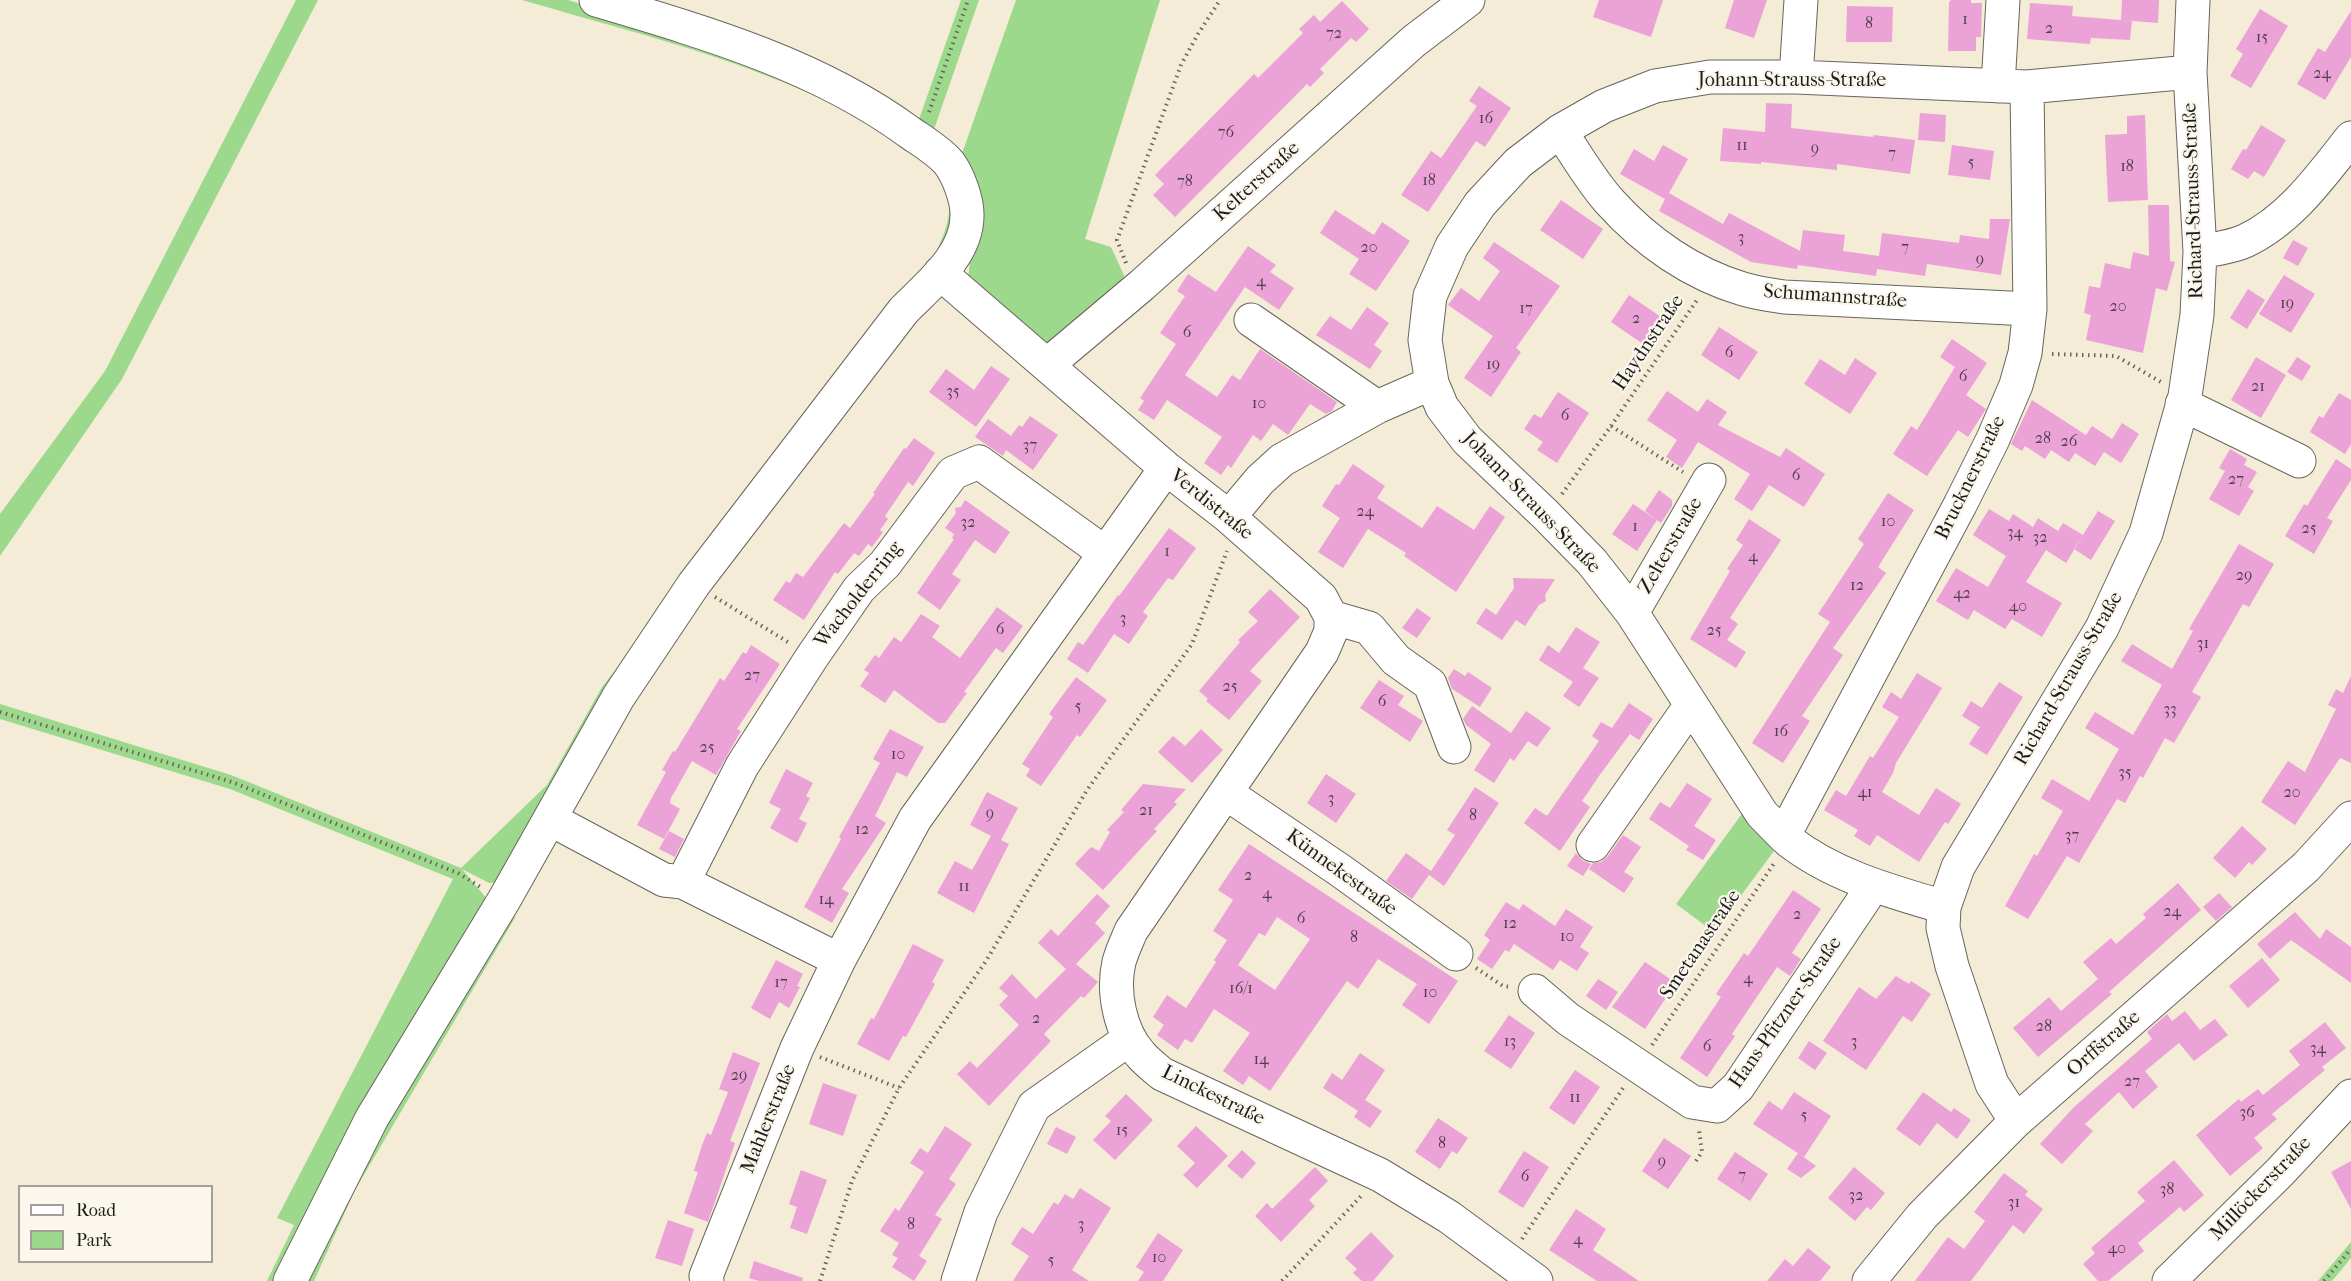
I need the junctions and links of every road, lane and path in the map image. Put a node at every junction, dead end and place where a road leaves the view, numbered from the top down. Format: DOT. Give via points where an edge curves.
graph roads {
  1 [pos="596,0"];
  2 [pos="969,0"];
  3 [pos="1220,0"];
  4 [pos="1468,0"];
  5 [pos="1802,0"];
  6 [pos="2003,0"];
  7 [pos="2193,0"];
  8 [pos="2190,72"];
  9 [pos="1796,77"];
  10 [pos="2013,86"];
  11 [pos="1560,131"];
  12 [pos="2351,138"];
  13 [pos="919,139"];
  14 [pos="2200,252"];
  15 [pos="940,273"];
  16 [pos="1712,278"];
  17 [pos="1142,285"];
  18 [pos="2030,309"];
  19 [pos="1251,320"];
  20 [pos="2025,353"];
  21 [pos="1047,365"];
  22 [pos="1432,383"];
  23 [pos="2183,400"];
  24 [pos="1377,407"];
  25 [pos="1611,426"];
  26 [pos="2299,461"];
  27 [pos="1166,468"];
  28 [pos="1709,480"];
  29 [pos="1546,515"];
  30 [pos="1232,521"];
  31 [pos="1105,553"];
  32 [pos="694,584"];
  33 [pos="1632,613"];
  34 [pos="1331,617"];
  35 [pos="812,657"];
  36 [pos="1691,705"];
  37 [pos="0,711"];
  38 [pos="1455,747"];
  39 [pos="1226,793"];
  40 [pos="2351,818"];
  41 [pos="550,819"];
  42 [pos="1786,838"];
  43 [pos="1593,845"];
  44 [pos="683,882"];
  45 [pos="1873,886"];
  46 [pos="504,900"];
  47 [pos="1944,907"];
  48 [pos="1456,954"];
  49 [pos="839,960"];
  50 [pos="1535,991"];
  51 [pos="1129,1039"];
  52 [pos="797,1048"];
  53 [pos="1638,1066"];
  54 [pos="899,1088"];
  55 [pos="2351,1096"];
  56 [pos="2016,1121"];
  57 [pos="1380,1175"];
  58 [pos="2351,1249"];
  59 [pos="1508,1260"];
  60 [pos="290,1281"];
  61 [pos="707,1281"];
  62 [pos="820,1281"];
  63 [pos="958,1281"];
  64 [pos="1282,1281"];
  65 [pos="1536,1281"];
  66 [pos="1869,1281"];
  67 [pos="2169,1281"];
  68 [pos="2324,1281"];
  1 -- 13 [label="street" via="727,41 820,78 879,109"];
  2 -- 13 [label="path"];
  3 -- 17 [label="path" via="1181,65 1117,240 1121,256"];
  4 -- 17 [label="street, Kelterstraße" via="1414,41"];
  5 -- 9 [label="street"];
  6 -- 10 [label="street, Brucknerstraße"];
  7 -- 8 [label="street, Richard-Strauss-Straße"];
  8 -- 10 [label="street, Johann-Strauss-Straße"];
  8 -- 14 [label="street, Richard-Strauss-Straße"];
  9 -- 10 [label="street, Johann-Strauss-Straße"];
  9 -- 11 [label="street, Johann-Strauss-Straße" via="1710,77 1655,86 1604,106"];
  10 -- 18 [label="street, Brucknerstraße"];
  11 -- 16 [label="street, Schumannstraße" via="1609,201 1638,231 1670,255"];
  11 -- 22 [label="street, Johann-Strauss-Straße" via="1518,163 1480,204 1452,246 1430,296 1425,340"];
  12 -- 14 [label="street" via="2315,184 2280,218 2244,241"];
  13 -- 15 [label="street" via="949,164 968,214 962,243"];
  14 -- 23 [label="street, Richard-Strauss-Straße" via="2197,315"];
  15 -- 21 [label="street, Verdistraße"];
  15 -- 32 [label="street" via="904,310"];
  16 -- 18 [label="street, Schumannstraße" via="1784,297"];
  16 -- 25 [label="path, Haydnstraße"];
  17 -- 21 [label="street, Kelterstraße"];
  18 -- 20 [label="street, Brucknerstraße"];
  19 -- 24 [label="street"];
  20 -- 23 [label="path" via="2116,356"];
  20 -- 42 [label="street, Brucknerstraße" via="2016,384 1974,477"];
  21 -- 27 [label="street, Verdistraße"];
  22 -- 24 [label="street"];
  22 -- 29 [label="street, Johann-Strauss-Straße" via="1442,407 1467,440"];
  23 -- 26 [label="street"];
  23 -- 47 [label="street, Richard-Strauss-Straße" via="2146,533 2102,628 1958,867"];
  24 -- 30 [label="street" via="1282,460 1260,480"];
  25 -- 28 [label="path" via="1685,474"];
  25 -- 29 [label="path, Haydnstraße"];
  27 -- 30 [label="street, Verdistraße"];
  27 -- 31 [label="street"];
  28 -- 33 [label="street, Zelterstraße"];
  29 -- 33 [label="street, Johann-Strauss-Straße" via="1592,562"];
  30 -- 34 [label="street, Verdistraße" via="1321,598"];
  30 -- 54 [label="path" via="1192,644 1087,790 986,961"];
  31 -- 35 [label="street, Wacholderring" via="978,462 953,473 885,564 859,589"];
  31 -- 49 [label="street" via="915,819"];
  32 -- 35 [label="path"];
  32 -- 41 [label="street" via="619,696"];
  33 -- 36 [label="street, Johann-Strauss-Straße"];
  34 -- 38 [label="street" via="1369,628 1396,660 1430,684"];
  34 -- 39 [label="street, Linckestraße" via="1331,631 1322,652"];
  35 -- 44 [label="street, Wacholderring" via="742,766"];
  36 -- 42 [label="street, Johann-Strauss-Straße" via="1762,814"];
  36 -- 43 [label="street"];
  37 -- 46 [label="path" via="232,782 458,873"];
  39 -- 48 [label="street, Künnekestraße"];
  39 -- 51 [label="street, Linckestraße" via="1131,931 1119,962 1117,988 1120,1015"];
  40 -- 56 [label="street, Orffstraße" via="2306,867"];
  41 -- 44 [label="street" via="664,880"];
  41 -- 46 [label="street"];
  42 -- 45 [label="street, Johann-Strauss-Straße" via="1816,859"];
  42 -- 53 [label="path, Smetanastraße"];
  44 -- 49 [label="street"];
  45 -- 47 [label="street, Johann-Strauss-Straße"];
  45 -- 53 [label="street, Hans-Pfitzner-Straße" via="1738,1087 1717,1106 1692,1102"];
  46 -- 60 [label="street" via="372,1118"];
  47 -- 56 [label="street, Richard-Strauss-Straße" via="1943,928 1974,1034 1992,1084"];
  48 -- 50 [label="path" via="1503,986"];
  49 -- 52 [label="street, Mahlerstraße"];
  50 -- 53 [label="street, Hans-Pfitzner-Straße" via="1568,1019"];
  51 -- 57 [label="street, Linckestraße" via="1162,1074"];
  51 -- 63 [label="street" via="1034,1106 981,1212"];
  52 -- 54 [label="path"];
  52 -- 61 [label="street, Mahlerstraße"];
  53 -- 59 [label="path, Smetanastraße"];
  54 -- 62 [label="path" via="852,1181"];
  55 -- 67 [label="street, Millöckerstraße"];
  56 -- 66 [label="street, Orffstraße" via="1922,1216"];
  57 -- 59 [label="street, Linckestraße" via="1449,1217"];
  57 -- 64 [label="path"];
  58 -- 68 [label="path"];
  59 -- 65 [label="street, Linckestraße"];
}
